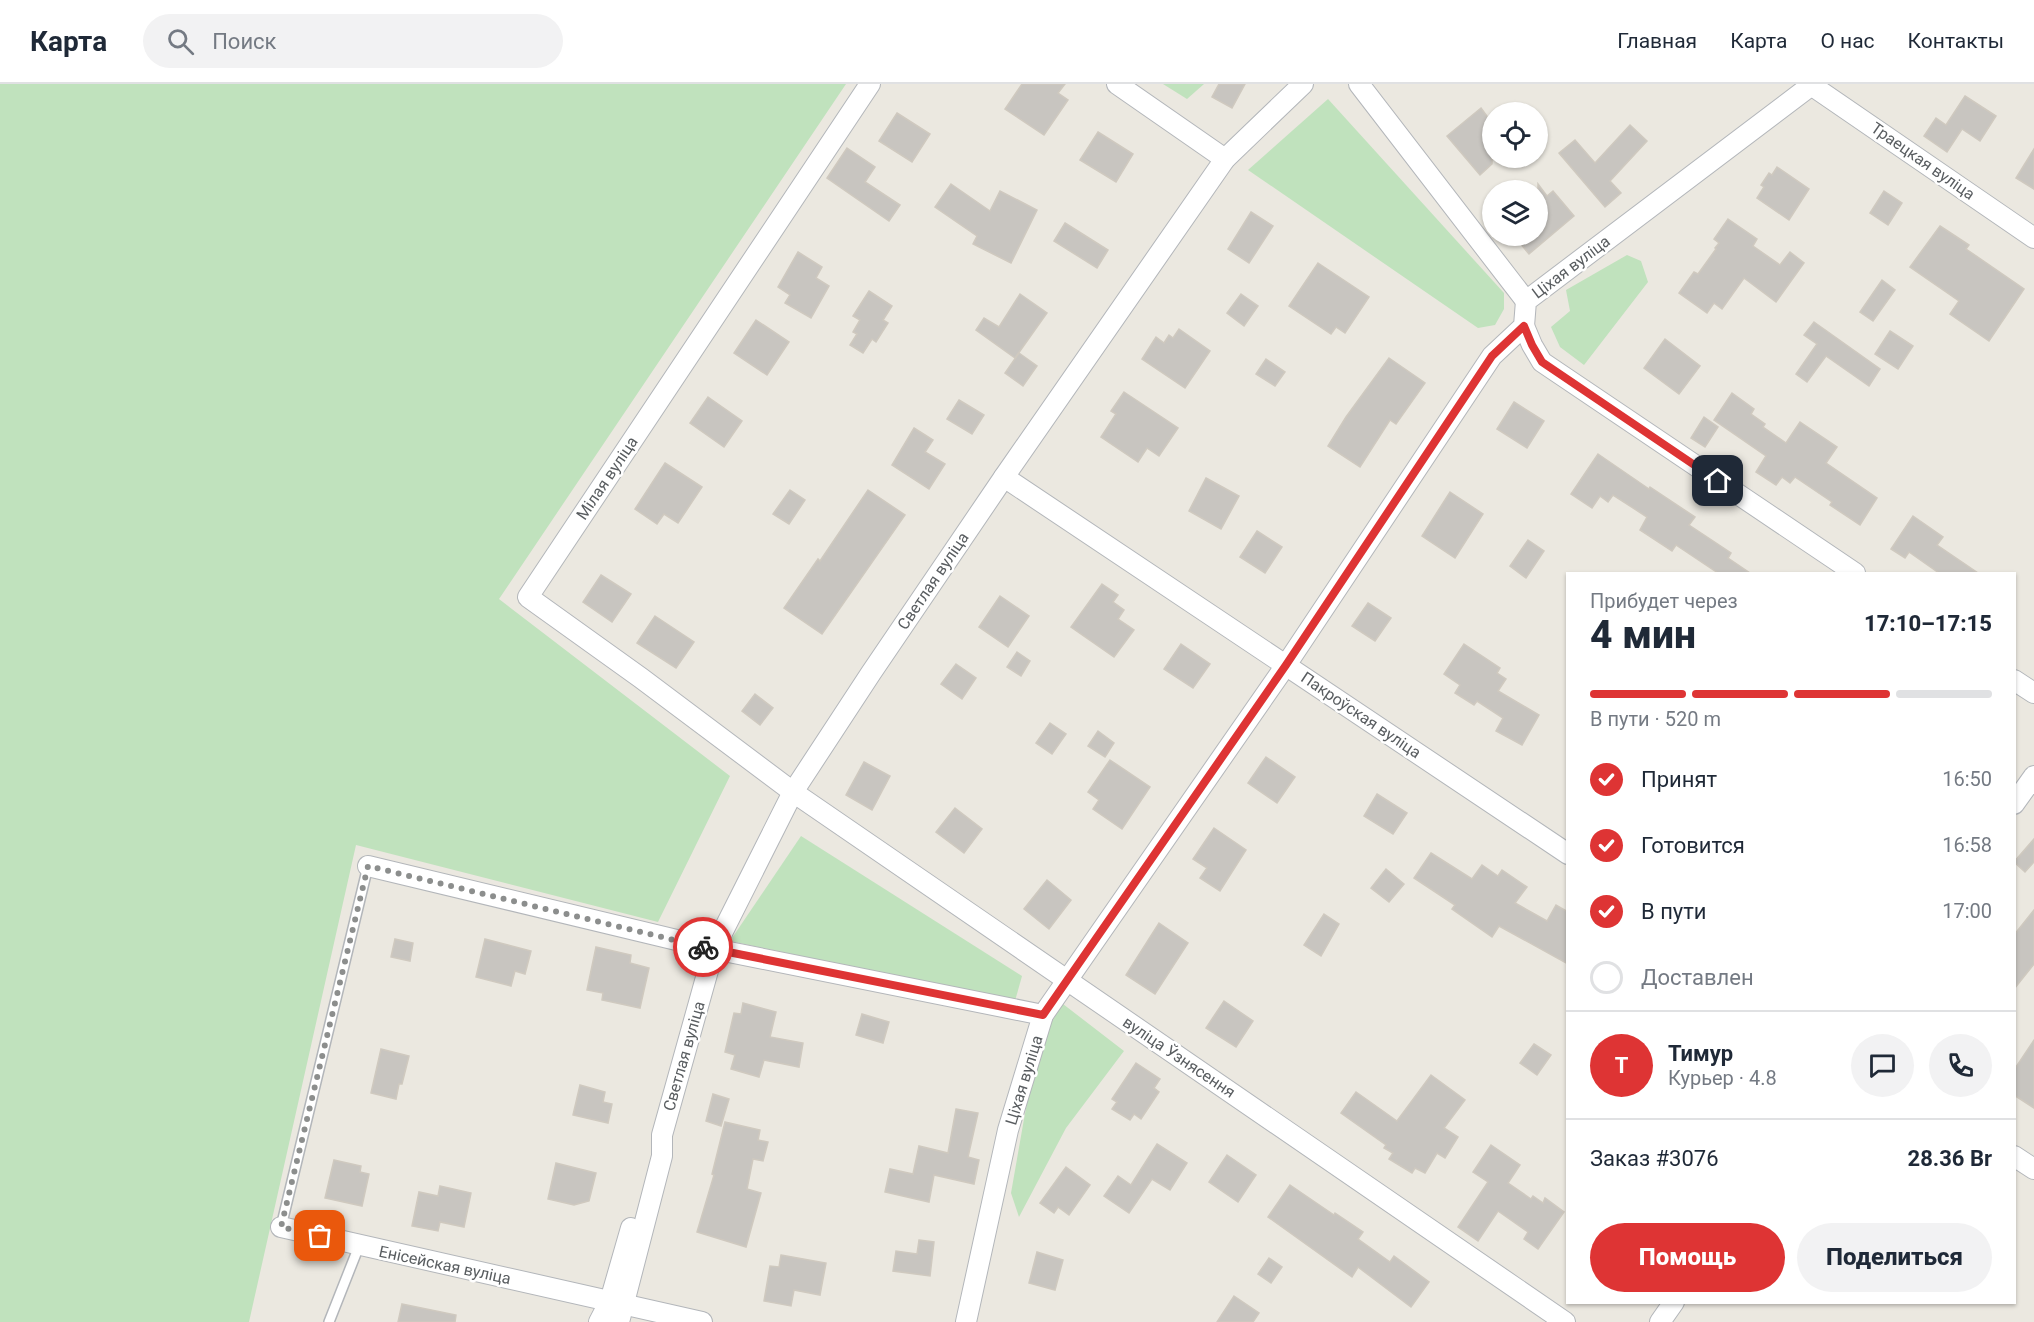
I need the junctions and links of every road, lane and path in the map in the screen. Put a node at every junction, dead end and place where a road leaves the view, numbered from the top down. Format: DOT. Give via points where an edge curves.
graph roads {
  1 [pos="870,84"];
  2 [pos="1117,84"];
  3 [pos="1303,84"];
  4 [pos="1359,84"];
  5 [pos="1812,84"];
  6 [pos="1226,159"];
  7 [pos="2034,238"];
  8 [pos="1526,301"];
  9 [pos="1524,326"];
  10 [pos="1004,477"];
  11 [pos="1854,572"];
  12 [pos="1286,665"];
  13 [pos="2016,681"];
  14 [pos="2034,693"];
  15 [pos="2034,776"];
  16 [pos="793,792"];
  17 [pos="2016,801"];
  18 [pos="1566,853"];
  19 [pos="368,866"];
  20 [pos="714,949"];
  21 [pos="1066,980"];
  22 [pos="1043,1015"];
  23 [pos="2016,1157"];
  24 [pos="2034,1169"];
  25 [pos="281,1227"];
  26 [pos="359,1246"];
  27 [pos="1673,1304"];
  28 [pos="618,1309"];
  29 [pos="329,1322"];
  30 [pos="599,1322"];
  31 [pos="702,1322"];
  32 [pos="966,1322"];
  33 [pos="1565,1322"];
  34 [pos="1660,1322"];
  1 -- 16 [label="street, Мілая вуліца" via="528,597"];
  2 -- 6 [label="street"];
  3 -- 6 [label="street, Светлая вуліца"];
  4 -- 8 [label="street"];
  5 -- 7 [label="street, Траецкая вуліца"];
  5 -- 8 [label="street, Ціхая вуліца"];
  6 -- 10 [label="street, Светлая вуліца"];
  8 -- 9 [label="street, Ціхая вуліца"];
  9 -- 11 [label="street" via="1542,362"];
  9 -- 12 [label="street, Ціхая вуліца" via="1492,356"];
  10 -- 12 [label="street, Пакроўская вуліца"];
  10 -- 16 [label="street, Светлая вуліца"];
  12 -- 18 [label="street, Пакроўская вуліца"];
  12 -- 21 [label="street, Ціхая вуліца"];
  13 -- 14 [label="street"];
  15 -- 17 [label="street"];
  16 -- 20 [label="street, Светлая вуліца"];
  16 -- 21 [label="street, вуліца Ўзнясення"];
  19 -- 20 [label="street"];
  19 -- 25 [label="lane"];
  20 -- 22 [label="street"];
  20 -- 28 [label="street, Светлая вуліца" via="662,1135 652,1150"];
  21 -- 22 [label="street, Ціхая вуліца"];
  21 -- 33 [label="street, вуліца Ўзнясення"];
  22 -- 32 [label="street, Ціхая вуліца" via="1008,1130"];
  23 -- 24 [label="street"];
  25 -- 26 [label="street, Енісейская вуліца"];
  26 -- 28 [label="street, Енісейская вуліца"];
  26 -- 29 [label="lane"];
  27 -- 34 [label="street"];
  28 -- 30 [label="street, Светлая вуліца"];
  28 -- 31 [label="street, Енісейская вуліца"];
}
